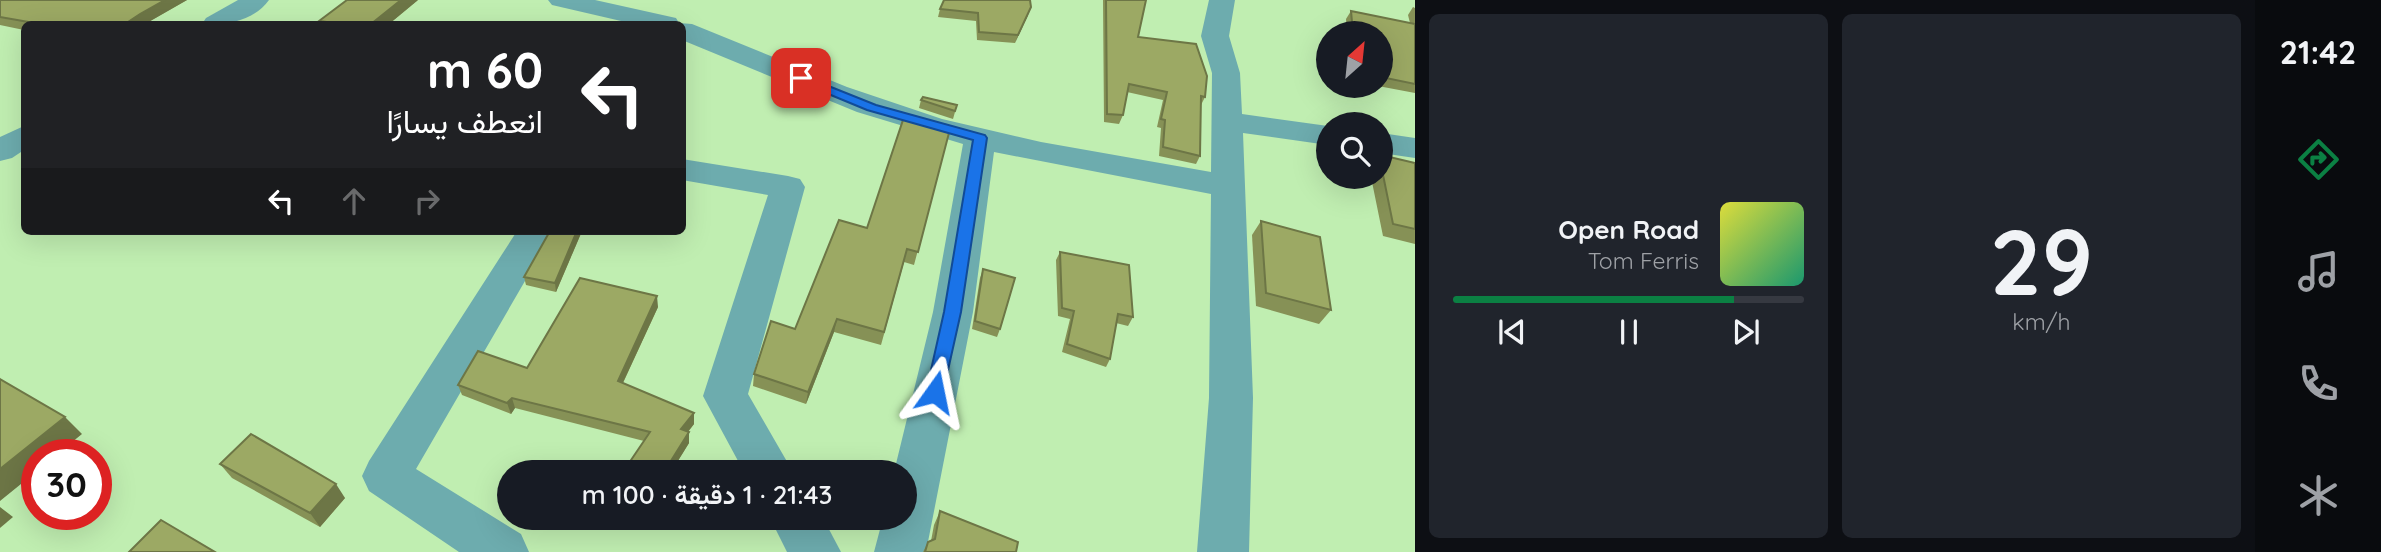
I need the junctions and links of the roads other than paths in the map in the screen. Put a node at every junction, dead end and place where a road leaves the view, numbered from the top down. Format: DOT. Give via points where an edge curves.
graph roads {
  1 [pos="256,0"];
  2 [pos="556,0"];
  3 [pos="561,0"];
  4 [pos="1222,0"];
  5 [pos="220,21"];
  6 [pos="544,21"];
  7 [pos="654,21"];
  8 [pos="686,32"];
  9 [pos="1227,121"];
  10 [pos="1316,133"];
  11 [pos="21,138"];
  12 [pos="980,138"];
  13 [pos="1393,145"];
  14 [pos="1415,148"];
  15 [pos="0,151"];
  16 [pos="686,170"];
  17 [pos="1228,186"];
  18 [pos="534,235"];
  19 [pos="762,460"];
  20 [pos="802,530"];
  21 [pos="503,552"];
  22 [pos="815,552"];
  23 [pos="900,552"];
  24 [pos="1223,552"];
  1 -- 5 [label="street"];
  2 -- 6 [label="street"];
  3 -- 7 [label="street"];
  4 -- 9 [label="street" via="1215,36 1226,73"];
  8 -- 12 [label="street" via="872,108"];
  9 -- 10 [label="street"];
  9 -- 17 [label="street"];
  11 -- 15 [label="street"];
  12 -- 17 [label="street"];
  12 -- 23 [label="street" via="953,312"];
  13 -- 14 [label="street"];
  16 -- 19 [label="street" via="788,187 724,396"];
  17 -- 24 [label="street" via="1231,398"];
  18 -- 21 [label="street" via="386,476"];
  20 -- 22 [label="street"];
}
